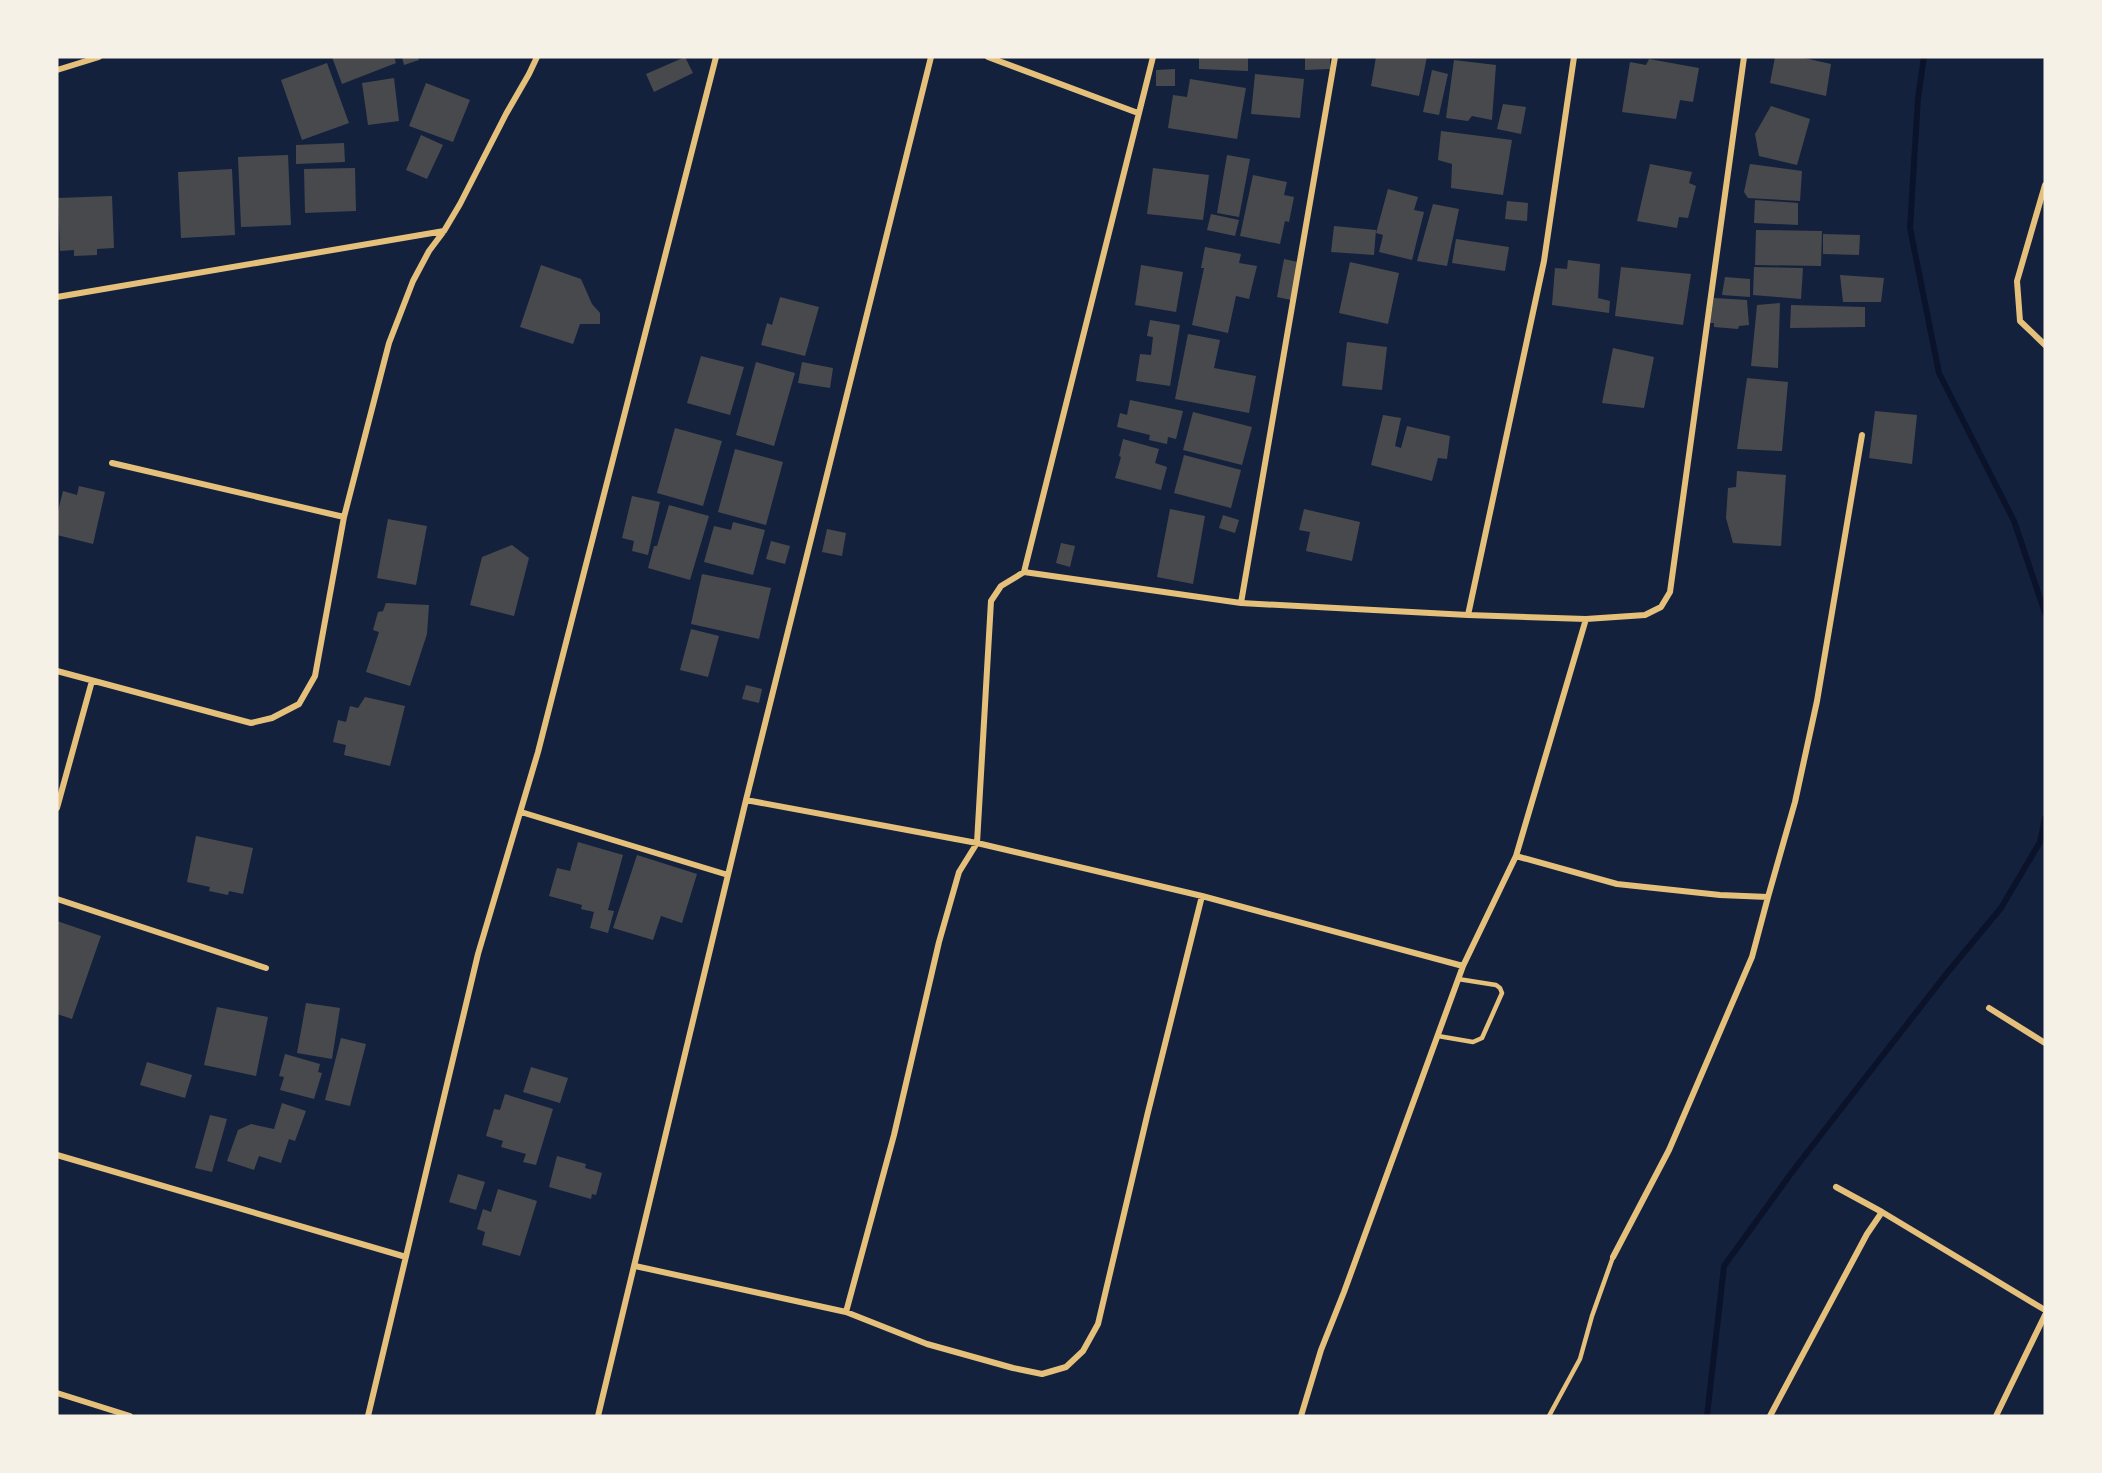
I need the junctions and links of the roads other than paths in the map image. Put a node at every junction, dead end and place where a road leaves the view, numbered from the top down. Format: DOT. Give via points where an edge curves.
graph roads {
  1 [pos="99,57"];
  2 [pos="537,57"];
  3 [pos="716,57"];
  4 [pos="930,57"];
  5 [pos="988,57"];
  6 [pos="1153,57"];
  7 [pos="1335,57"];
  8 [pos="1574,57"];
  9 [pos="1744,57"];
  10 [pos="57,70"];
  11 [pos="1138,113"];
  12 [pos="2045,185"];
  13 [pos="444,231"];
  14 [pos="57,297"];
  15 [pos="2045,345"];
  16 [pos="1862,435"];
  17 [pos="112,463"];
  18 [pos="344,517"];
  19 [pos="1024,572"];
  20 [pos="1241,603"];
  21 [pos="1468,615"];
  22 [pos="1586,619"];
  23 [pos="57,671"];
  24 [pos="92,681"];
  25 [pos="746,800"];
  26 [pos="57,808"];
  27 [pos="521,812"];
  28 [pos="976,843"];
  29 [pos="1516,856"];
  30 [pos="728,875"];
  31 [pos="1202,896"];
  32 [pos="1768,897"];
  33 [pos="57,899"];
  34 [pos="1463,966"];
  35 [pos="266,968"];
  36 [pos="1458,979"];
  37 [pos="1989,1008"];
  38 [pos="1438,1036"];
  39 [pos="2045,1043"];
  40 [pos="57,1155"];
  41 [pos="1836,1187"];
  42 [pos="1882,1212"];
  43 [pos="406,1257"];
  44 [pos="1612,1257"];
  45 [pos="635,1266"];
  46 [pos="2045,1310"];
  47 [pos="846,1312"];
  48 [pos="2045,1315"];
  49 [pos="57,1393"];
  50 [pos="129,1416"];
  51 [pos="368,1416"];
  52 [pos="598,1416"];
  53 [pos="1301,1416"];
  54 [pos="1549,1416"];
  55 [pos="1770,1416"];
  56 [pos="1996,1416"];
  1 -- 10 [label="street"];
  2 -- 13 [label="street"];
  3 -- 27 [label="street"];
  4 -- 25 [label="street"];
  5 -- 11 [label="street"];
  6 -- 11 [label="street"];
  7 -- 20 [label="street"];
  8 -- 21 [label="street" via="1544,261"];
  9 -- 22 [label="street" via="1670,592 1661,607 1645,615"];
  11 -- 19 [label="street"];
  12 -- 15 [label="street" via="2017,281 2020,321"];
  13 -- 14 [label="street"];
  13 -- 18 [label="street" via="413,281 389,343"];
  16 -- 32 [label="street" via="1817,701 1795,802"];
  17 -- 18 [label="street"];
  18 -- 24 [label="street" via="315,676 299,704 272,718 251,723"];
  19 -- 20 [label="street"];
  19 -- 28 [label="street" via="1001,586 992,601"];
  20 -- 21 [label="street"];
  21 -- 22 [label="street"];
  22 -- 29 [label="street"];
  23 -- 24 [label="street"];
  24 -- 26 [label="street"];
  25 -- 28 [label="street"];
  25 -- 30 [label="street"];
  27 -- 30 [label="street"];
  27 -- 43 [label="street" via="478,954"];
  28 -- 31 [label="street"];
  28 -- 47 [label="street" via="959,872 939,942 894,1135"];
  29 -- 32 [label="street" via="1617,884"];
  29 -- 34 [label="street"];
  30 -- 45 [label="street"];
  31 -- 34 [label="street"];
  31 -- 47 [label="street" via="1098,1324 1083,1351 1066,1367 1042,1374 927,1344"];
  32 -- 44 [label="street" via="1752,957 1669,1150"];
  33 -- 35 [label="street"];
  34 -- 36 [label="street"];
  36 -- 38 [label="street"];
  36 -- 38 [label="lane" via="1496,986 1502,993 1482,1038 1473,1042"];
  37 -- 39 [label="street"];
  38 -- 53 [label="street" via="1321,1350"];
  40 -- 43 [label="street"];
  41 -- 42 [label="street"];
  42 -- 46 [label="street"];
  42 -- 55 [label="street"];
  43 -- 51 [label="street"];
  44 -- 54 [label="lane" via="1581,1359"];
  45 -- 47 [label="street"];
  45 -- 52 [label="street"];
  48 -- 56 [label="street"];
  49 -- 50 [label="street"];
}
